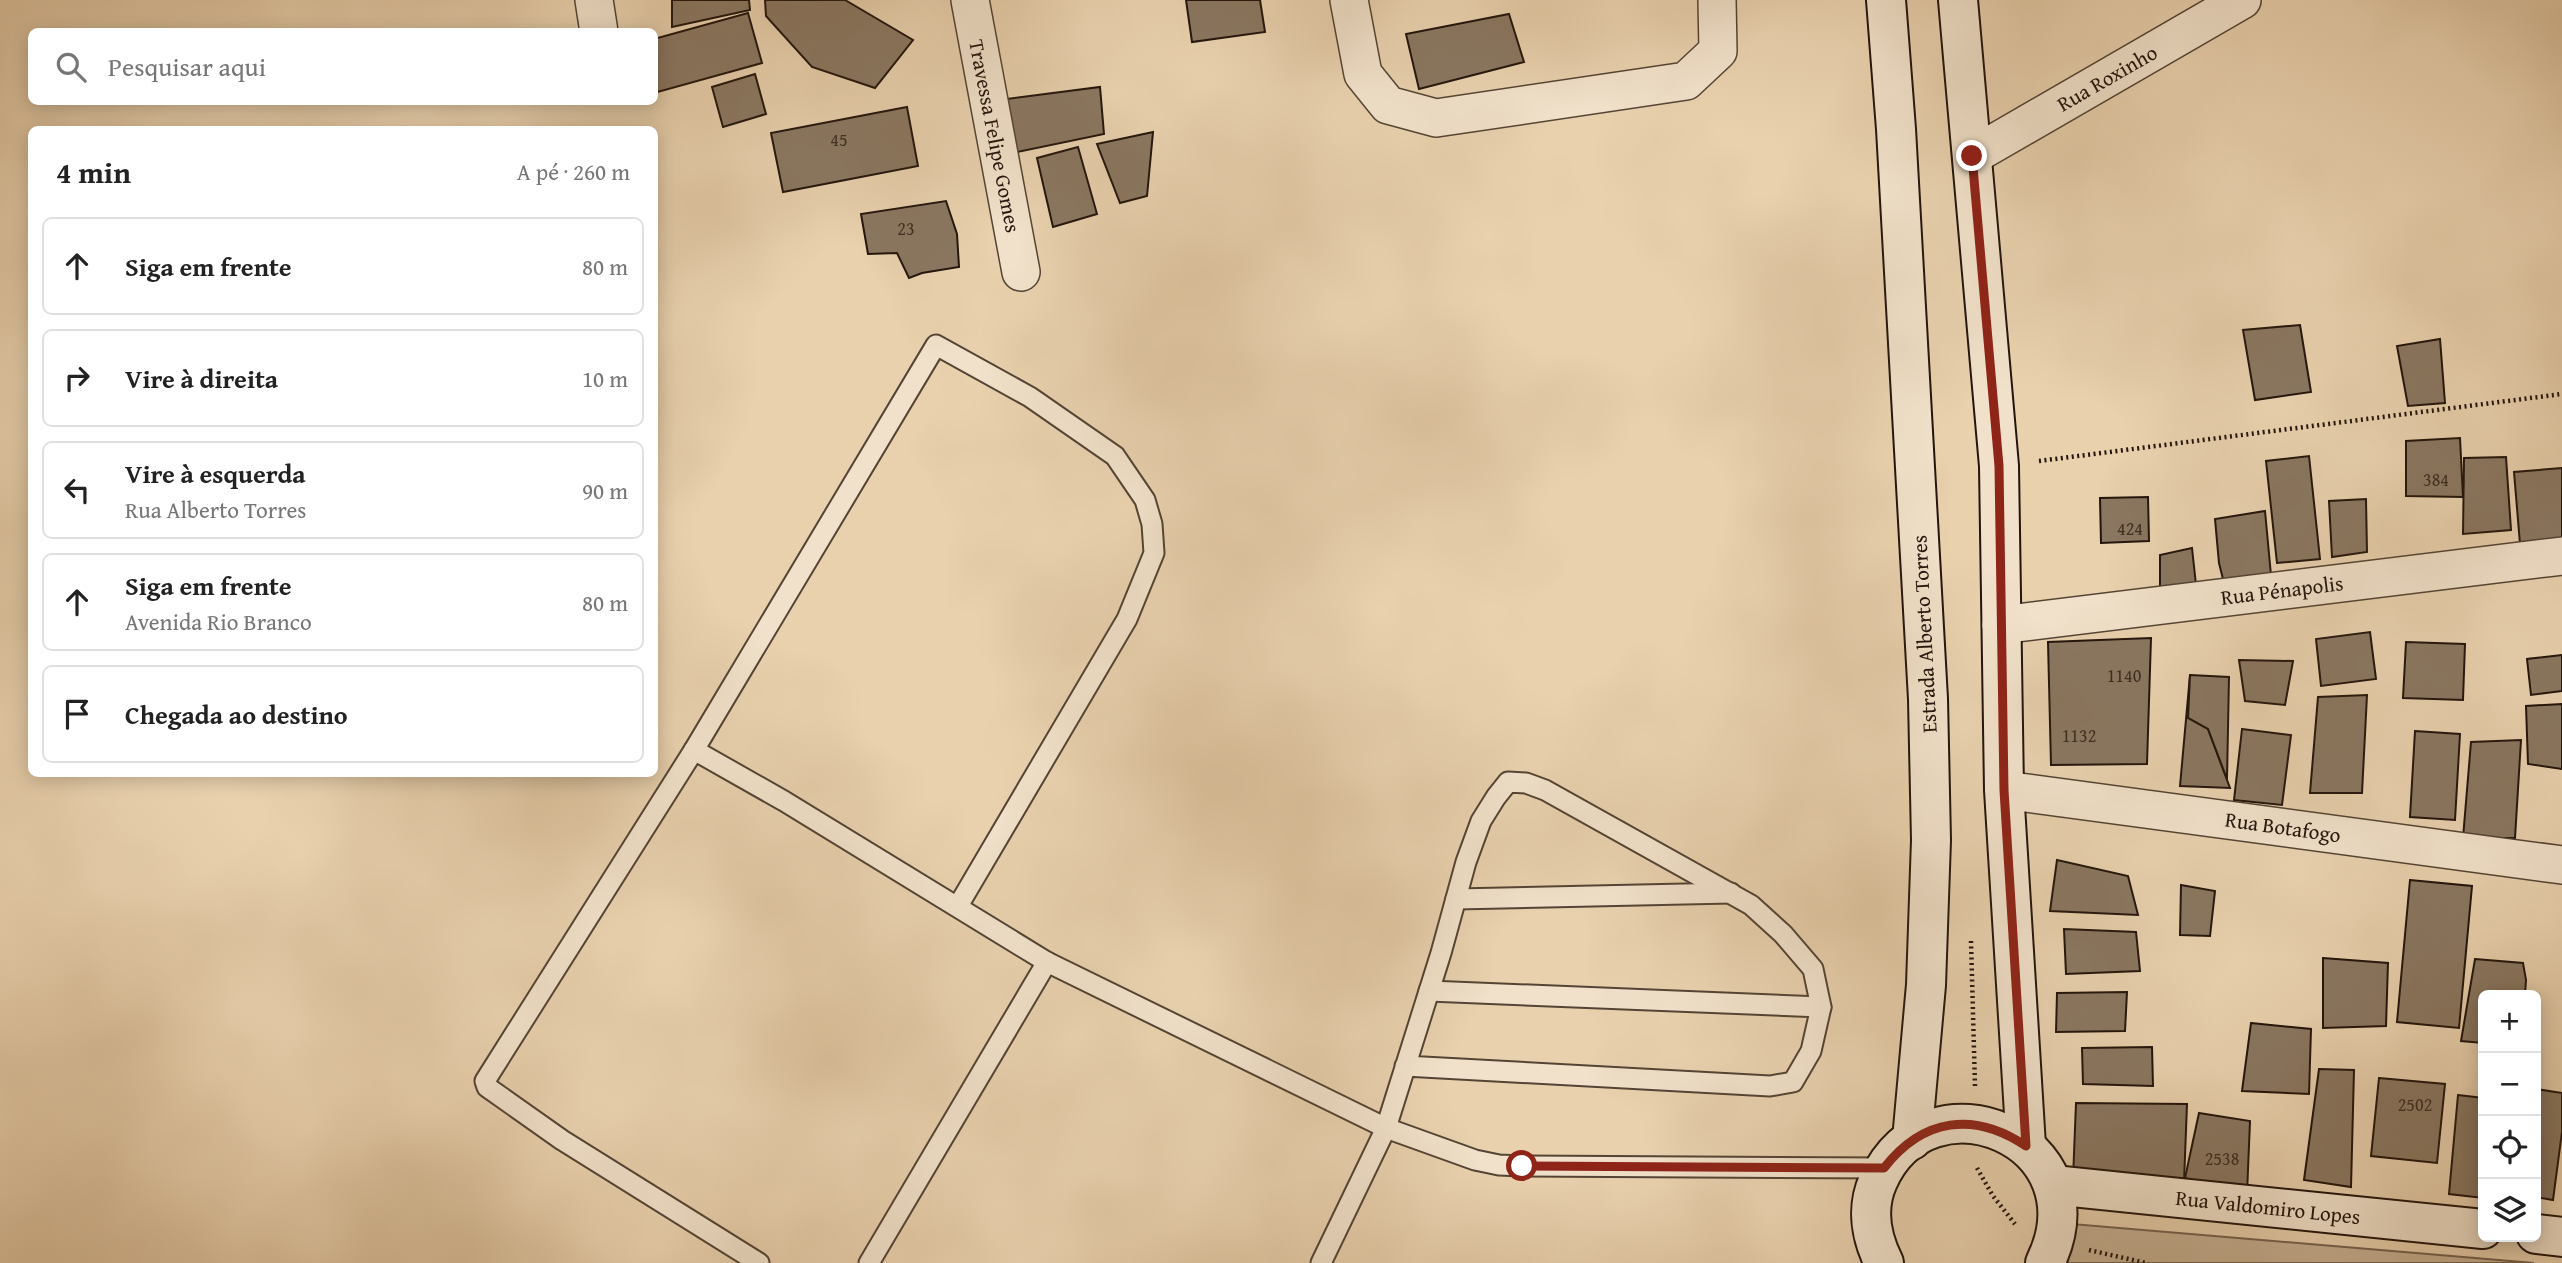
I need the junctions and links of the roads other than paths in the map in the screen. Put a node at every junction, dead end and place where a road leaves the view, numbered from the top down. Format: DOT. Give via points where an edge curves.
graph roads {
  1 [pos="594,0"];
  2 [pos="970,0"];
  3 [pos="1349,0"];
  4 [pos="1717,0"];
  5 [pos="1886,0"];
  6 [pos="1958,0"];
  7 [pos="2242,0"];
  8 [pos="598,28"];
  9 [pos="1972,156"];
  10 [pos="1021,272"];
  11 [pos="2562,556"];
  12 [pos="2001,625"];
  13 [pos="694,750"];
  14 [pos="2004,790"];
  15 [pos="2562,865"];
  16 [pos="1733,893"];
  17 [pos="1456,899"];
  18 [pos="958,905"];
  19 [pos="1047,962"];
  20 [pos="1429,991"];
  21 [pos="1821,1007"];
  22 [pos="1405,1066"];
  23 [pos="1386,1128"];
  24 [pos="1912,1140"];
  25 [pos="2026,1146"];
  26 [pos="1884,1168"];
  27 [pos="2053,1185"];
  28 [pos="2478,1228"];
  29 [pos="2541,1235"];
  30 [pos="2562,1237"];
  31 [pos="759,1263"];
  32 [pos="869,1263"];
  33 [pos="1321,1263"];
  34 [pos="1884,1263"];
  35 [pos="2045,1263"];
  1 -- 8 [label="street"];
  2 -- 10 [label="street, Travessa Felipe Gomes"];
  3 -- 4 [label="street" via="1363,74 1388,105 1436,118 1686,82 1718,51"];
  5 -- 24 [label="street, Estrada Alberto Torres" via="1928,699 1926,985"];
  6 -- 9 [label="street"];
  7 -- 9 [label="street, Rua Roxinho"];
  9 -- 12 [label="street" via="1999,466"];
  11 -- 12 [label="street, Rua Pénapolis"];
  12 -- 14 [label="street"];
  13 -- 18 [label="lane"];
  13 -- 18 [label="lane" via="936,345 1030,397 1115,456 1145,500 1154,553 1127,619"];
  13 -- 31 [label="lane" via="485,1081 487,1087 562,1140"];
  14 -- 15 [label="street, Rua Botafogo"];
  14 -- 25 [label="street"];
  16 -- 17 [label="lane"];
  16 -- 17 [label="lane" via="1545,790 1508,782 1482,821"];
  16 -- 21 [label="lane" via="1783,934 1813,969"];
  17 -- 20 [label="lane"];
  18 -- 19 [label="lane"];
  19 -- 23 [label="lane"];
  19 -- 32 [label="lane"];
  20 -- 21 [label="lane"];
  20 -- 22 [label="lane"];
  21 -- 22 [label="lane" via="1811,1051 1793,1082 1770,1086"];
  22 -- 23 [label="lane"];
  23 -- 26 [label="lane" via="1499,1165"];
  23 -- 33 [label="lane"];
  24 -- 25 [label="street" via="1931,1129 1976,1124 1994,1128"];
  24 -- 26 [label="street"];
  25 -- 27 [label="street"];
  26 -- 34 [label="street" via="1873,1192 1871,1220 1875,1246"];
  27 -- 28 [label="street, Rua Valdomiro Lopes"];
  27 -- 35 [label="street" via="2059,1213 2055,1242"];
  29 -- 30 [label="street"];
}
